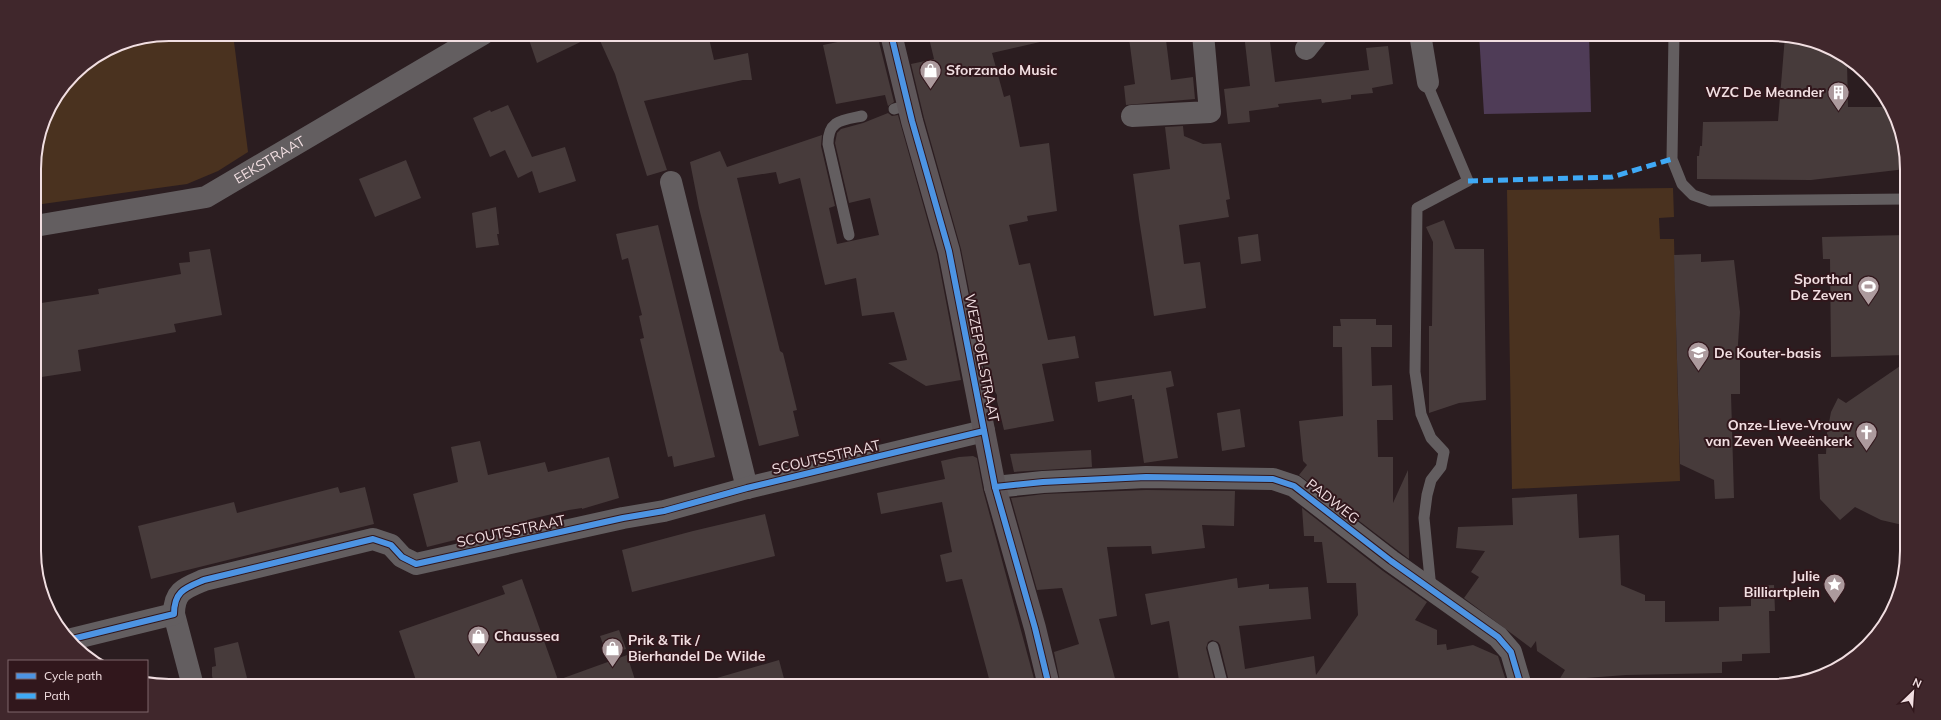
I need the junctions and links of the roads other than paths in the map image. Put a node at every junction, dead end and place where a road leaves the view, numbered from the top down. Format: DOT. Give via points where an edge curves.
graph roads {
  1 [pos="471,41"];
  2 [pos="892,41"];
  3 [pos="1204,41"];
  4 [pos="1421,41"];
  5 [pos="1674,41"];
  6 [pos="1428,82"];
  7 [pos="862,116"];
  8 [pos="1132,116"];
  9 [pos="671,182"];
  10 [pos="1900,199"];
  11 [pos="41,225"];
  12 [pos="849,235"];
  13 [pos="984,431"];
  14 [pos="995,487"];
  15 [pos="747,488"];
  16 [pos="1431,590"];
  17 [pos="174,614"];
  18 [pos="75,638"];
  19 [pos="1213,647"];
  20 [pos="191,679"];
  21 [pos="1047,679"];
  22 [pos="1221,679"];
  23 [pos="1519,679"];
  1 -- 11 [label="street, EEKSTRAAT" via="206,197"];
  2 -- 13 [label="street, WEZEPOELSTRAAT" via="901,107 949,250"];
  3 -- 8 [label="street" via="1210,112"];
  4 -- 6 [label="street"];
  5 -- 10 [label="lane" via="1672,158 1682,184 1693,195 1710,201"];
  6 -- 16 [label="lane" via="1468,181 1417,208 1415,372 1421,414 1431,438 1444,452 1441,467 1431,480 1425,510"];
  7 -- 12 [label="lane" via="839,121 833,125 828,135"];
  9 -- 15 [label="street"];
  13 -- 14 [label="street, WEZEPOELSTRAAT"];
  13 -- 15 [label="street, SCOUTSSTRAAT"];
  14 -- 16 [label="street, PADWEG" via="1146,477 1273,479 1294,486"];
  14 -- 21 [label="street, WEZEPOELSTRAAT"];
  15 -- 17 [label="street, SCOUTSSTRAAT" via="664,511 416,564 402,557 391,545 373,539 204,580 184,589 174,601"];
  16 -- 23 [label="street, PADWEG" via="1498,637 1510,652"];
  17 -- 18 [label="street"];
  17 -- 20 [label="street"];
  19 -- 22 [label="lane"];
}
